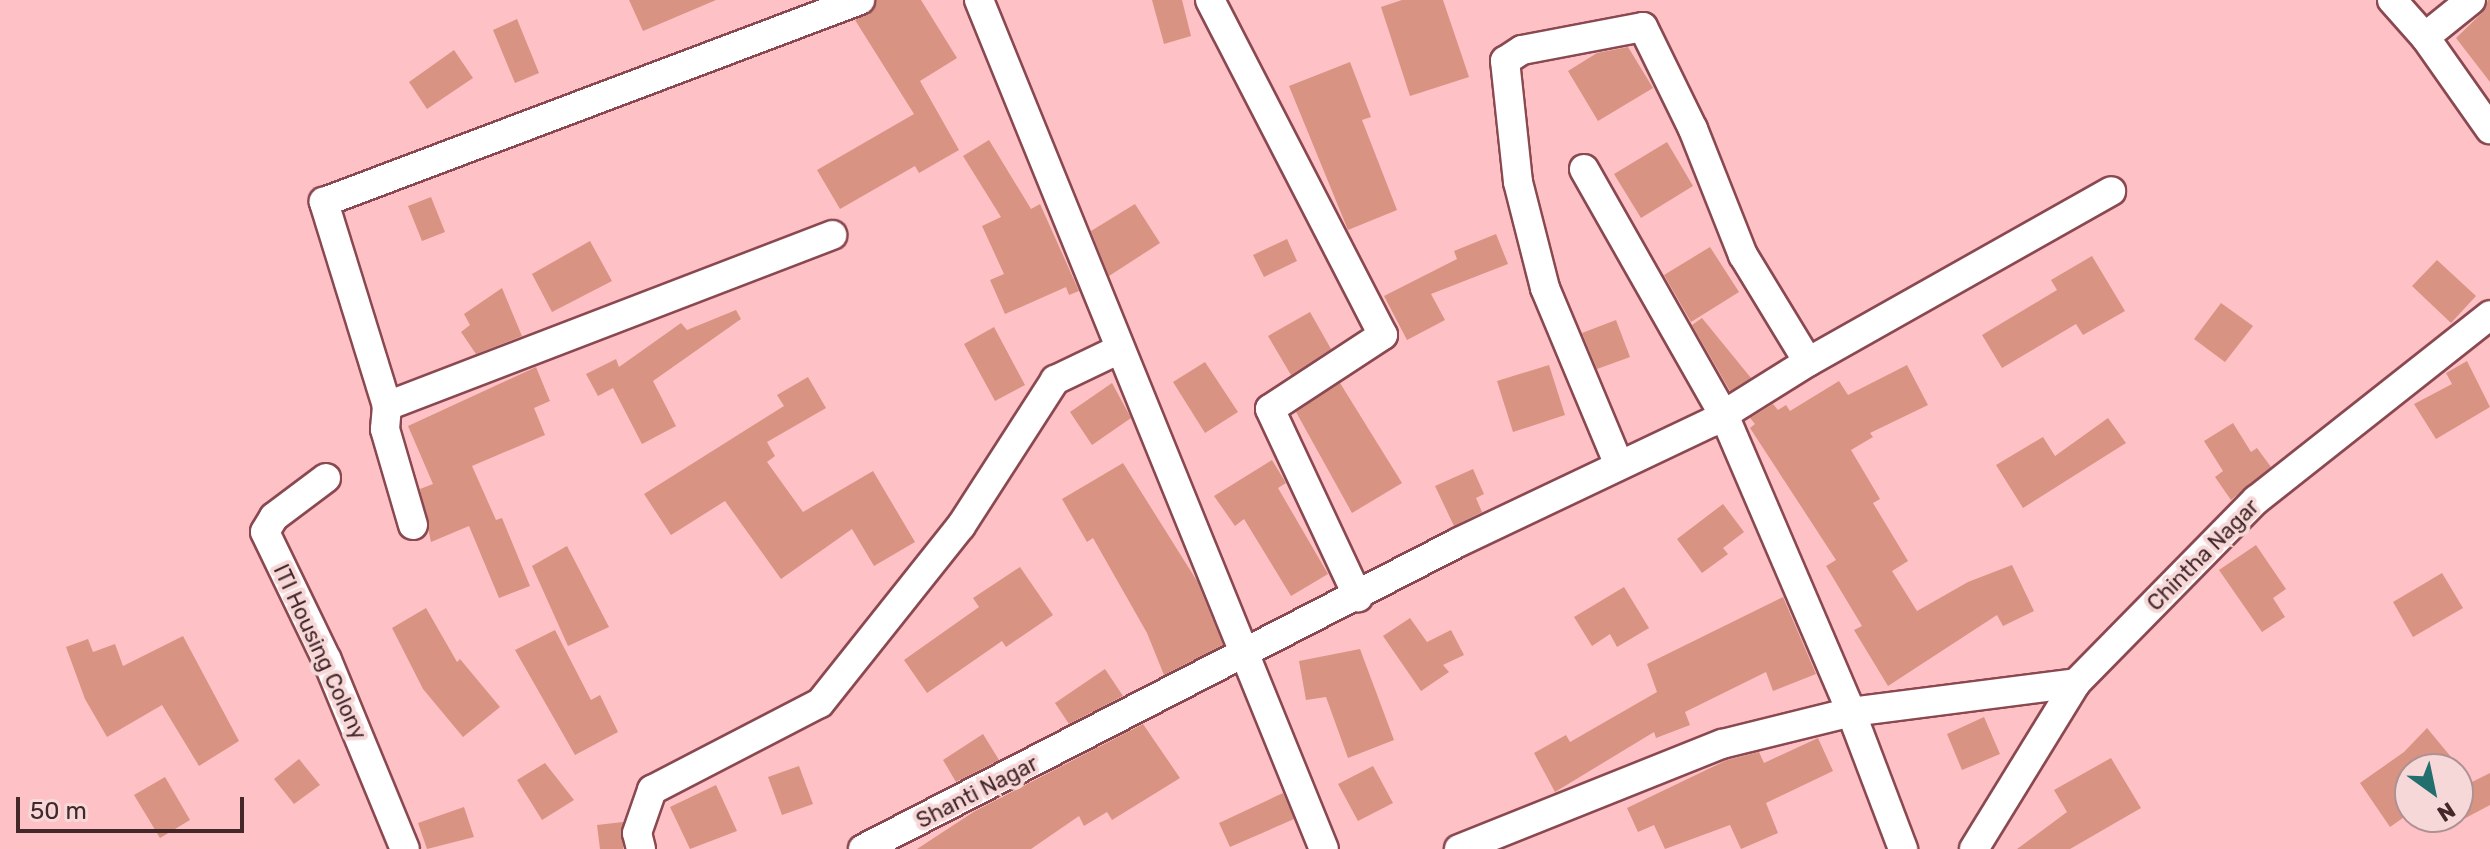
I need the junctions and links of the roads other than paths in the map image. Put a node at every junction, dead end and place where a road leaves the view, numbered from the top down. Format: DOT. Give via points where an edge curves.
graph roads {
  1 [pos="860,0"];
  2 [pos="979,0"];
  3 [pos="1210,0"];
  4 [pos="2392,0"];
  5 [pos="2471,0"];
  6 [pos="2425,37"];
  7 [pos="2490,129"];
  8 [pos="1584,169"];
  9 [pos="2111,191"];
  10 [pos="832,235"];
  11 [pos="2490,315"];
  12 [pos="1120,349"];
  13 [pos="1808,362"];
  14 [pos="387,406"];
  15 [pos="1724,415"];
  16 [pos="1619,465"];
  17 [pos="326,478"];
  18 [pos="413,525"];
  19 [pos="1358,597"];
  20 [pos="1244,656"];
  21 [pos="2076,683"];
  22 [pos="1851,712"];
  23 [pos="639,841"];
  24 [pos="405,849"];
  25 [pos="863,849"];
  26 [pos="1324,849"];
  27 [pos="1459,849"];
  28 [pos="1903,849"];
  29 [pos="1974,849"];
  1 -- 14 [label="street" via="324,202"];
  2 -- 12 [label="street"];
  3 -- 19 [label="street" via="1383,335 1270,409"];
  4 -- 6 [label="street"];
  5 -- 6 [label="street"];
  6 -- 7 [label="street"];
  8 -- 15 [label="street"];
  9 -- 13 [label="street, Shanti Nagar"];
  10 -- 14 [label="street"];
  11 -- 21 [label="street, Chintha Nagar" via="2256,500"];
  12 -- 20 [label="street"];
  12 -- 23 [label="street" via="1055,380 961,526 820,703 652,790"];
  13 -- 15 [label="street, Shanti Nagar"];
  13 -- 16 [label="street" via="1743,255 1693,129 1643,27 1522,50 1505,61 1518,182 1545,288"];
  14 -- 18 [label="street" via="385,429"];
  15 -- 16 [label="street, Shanti Nagar"];
  15 -- 22 [label="street"];
  16 -- 19 [label="street, Shanti Nagar"];
  17 -- 24 [label="street, ITI Housing Colony" via="274,517 265,532 332,672"];
  19 -- 20 [label="street, Shanti Nagar"];
  20 -- 25 [label="street, Shanti Nagar"];
  20 -- 26 [label="street"];
  21 -- 22 [label="street"];
  21 -- 29 [label="street, Chintha Nagar"];
  22 -- 27 [label="street" via="1722,744"];
  22 -- 28 [label="street"];
}
